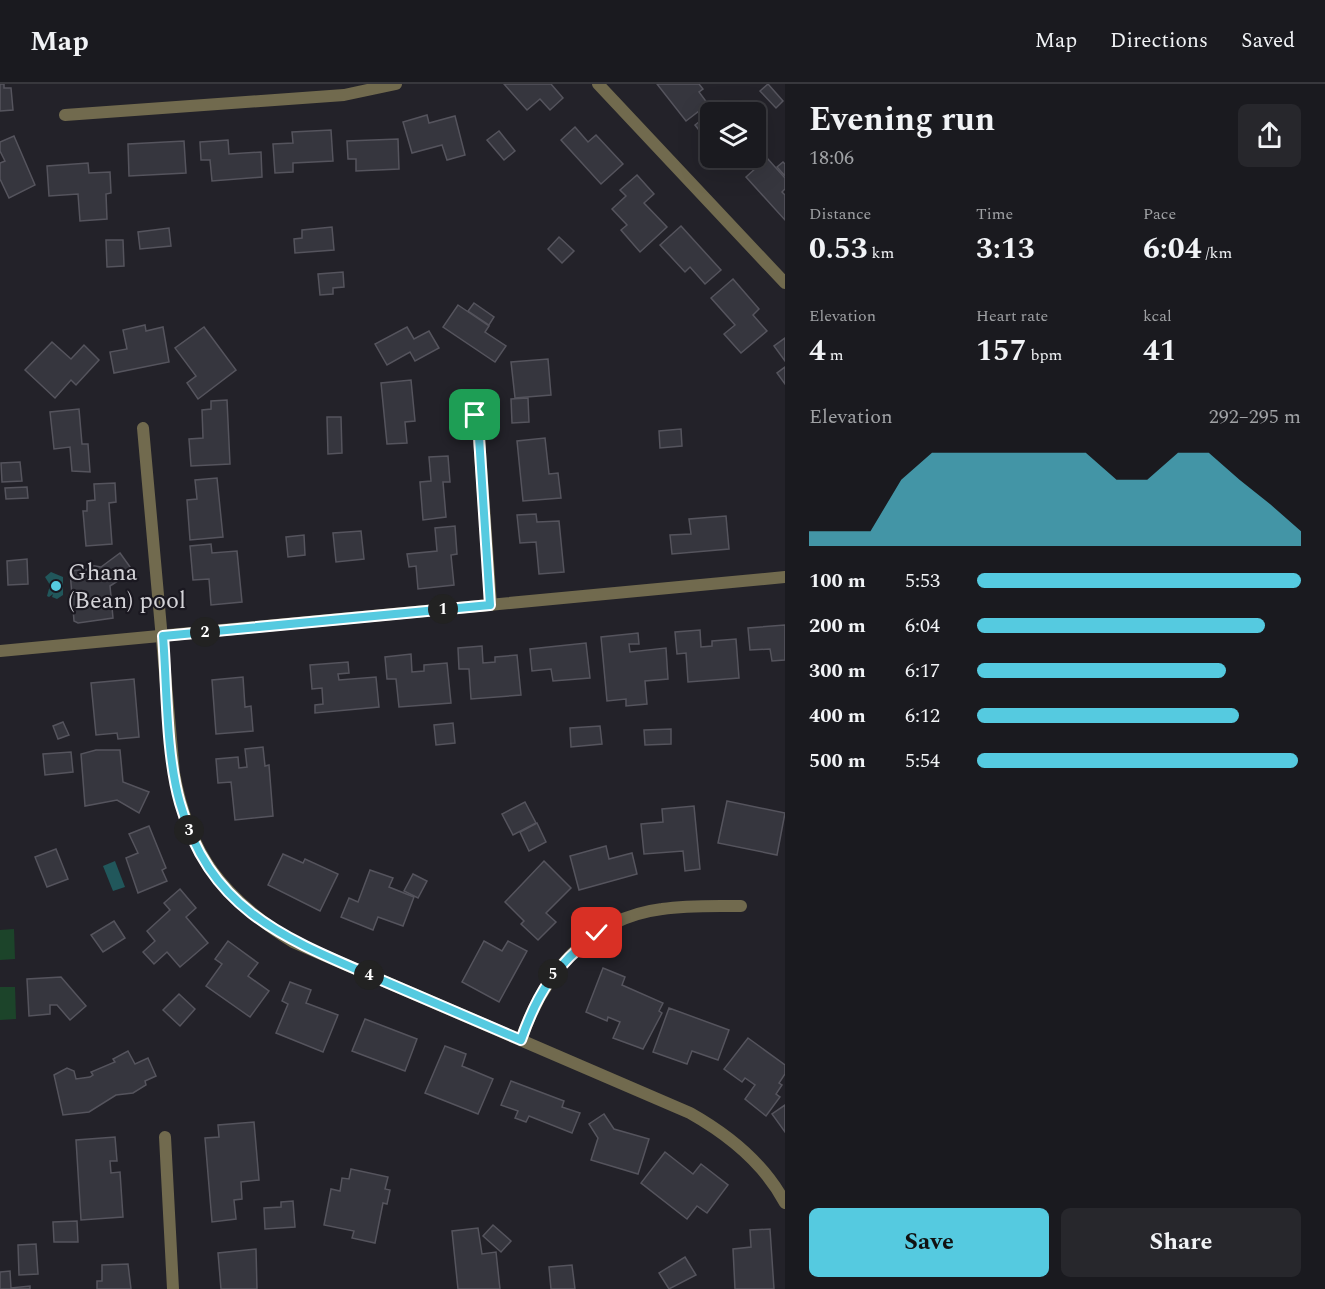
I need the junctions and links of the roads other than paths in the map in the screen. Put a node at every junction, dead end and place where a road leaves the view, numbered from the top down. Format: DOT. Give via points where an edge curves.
graph roads {
  1 [pos="396,84"];
  2 [pos="598,84"];
  3 [pos="65,115"];
  4 [pos="785,283"];
  5 [pos="465,395"];
  6 [pos="143,428"];
  7 [pos="785,577"];
  8 [pos="490,605"];
  9 [pos="163,636"];
  10 [pos="0,651"];
  11 [pos="741,906"];
  12 [pos="521,1040"];
  13 [pos="165,1137"];
  14 [pos="785,1203"];
  15 [pos="173,1289"];
  1 -- 3 [label="street" via="344,95"];
  2 -- 4 [label="street"];
  5 -- 8 [label="street" via="475,415 479,437"];
  6 -- 9 [label="street"];
  7 -- 8 [label="street"];
  8 -- 9 [label="street"];
  9 -- 10 [label="street"];
  9 -- 12 [label="street" via="174,773 180,802 198,850 227,891 258,920 293,942"];
  11 -- 12 [label="street" via="660,909 627,918 597,933 549,979 532,1008"];
  12 -- 14 [label="street" via="716,1128 746,1152"];
  13 -- 15 [label="street"];
}
